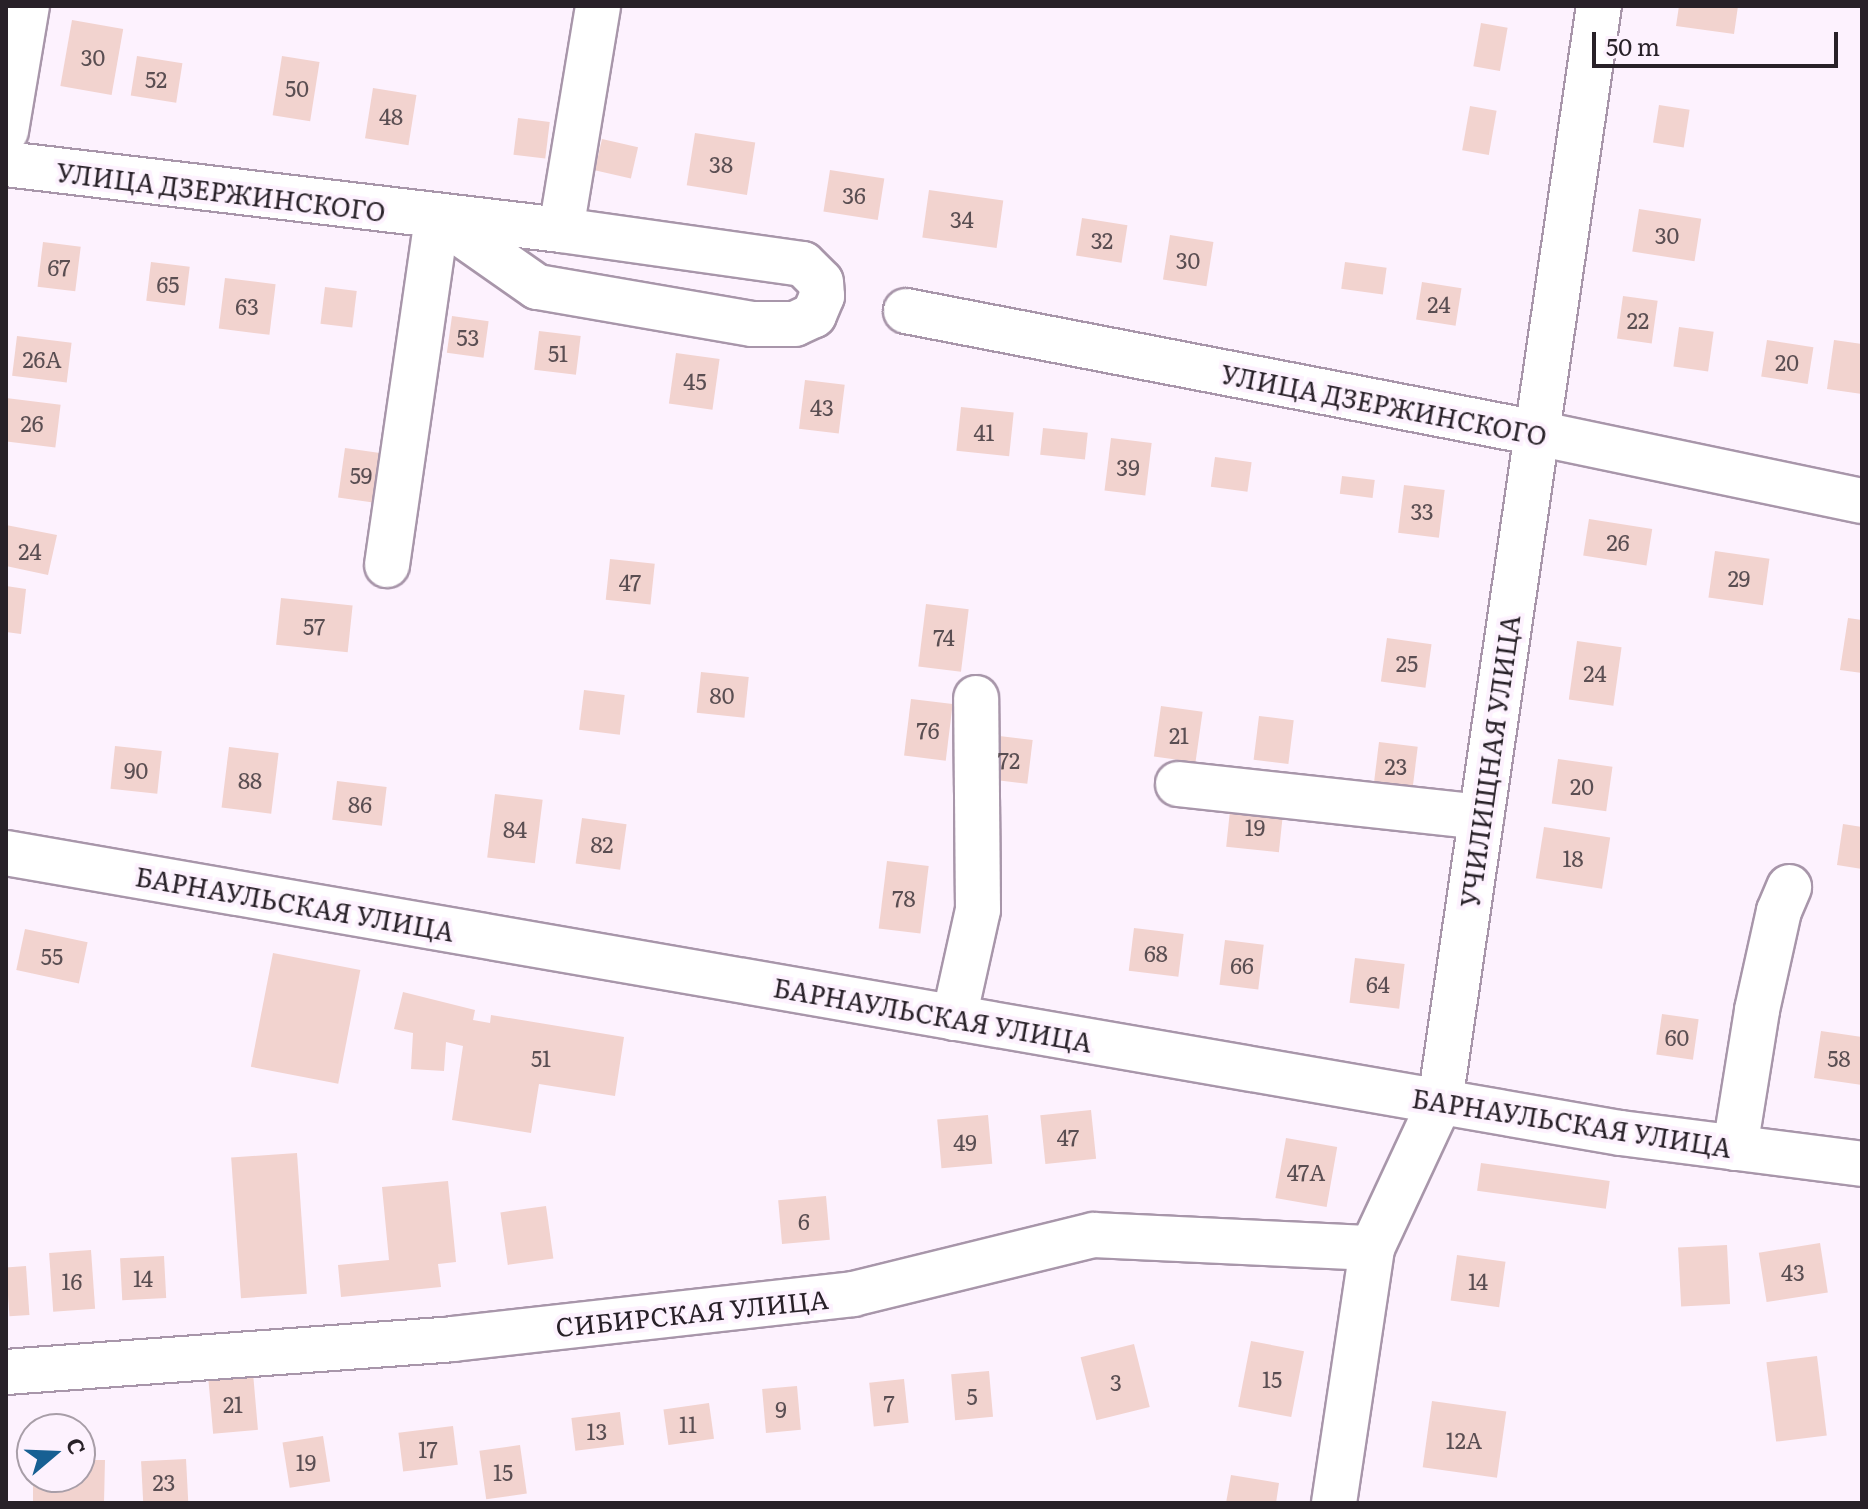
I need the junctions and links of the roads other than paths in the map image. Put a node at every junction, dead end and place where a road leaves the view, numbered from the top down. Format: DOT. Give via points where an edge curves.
graph roads {
  1 [pos="27,6"];
  2 [pos="598,6"];
  3 [pos="1599,6"];
  4 [pos="6,131"];
  5 [pos="6,164"];
  6 [pos="437,217"];
  7 [pos="561,230"];
  8 [pos="906,311"];
  9 [pos="1537,433"];
  10 [pos="1862,501"];
  11 [pos="387,565"];
  12 [pos="976,698"];
  13 [pos="1178,784"];
  14 [pos="1481,817"];
  15 [pos="6,853"];
  16 [pos="1789,887"];
  17 [pos="954,1018"];
  18 [pos="1440,1102"];
  19 [pos="1735,1148"];
  20 [pos="1862,1164"];
  21 [pos="1372,1248"];
  22 [pos="6,1372"];
  23 [pos="1334,1503"];
  1 -- 4 [label="street"];
  2 -- 7 [label="street"];
  3 -- 9 [label="street, УЧИЛИЩНАЯ УЛИЦА"];
  5 -- 6 [label="street, УЛИЦА ДЗЕРЖИНСКОГО"];
  6 -- 7 [label="street, УЛИЦА ДЗЕРЖИНСКОГО"];
  6 -- 7 [label="street, УЛИЦА ДЗЕРЖИНСКОГО" via="537,287 752,324 795,324 814,315 822,296 821,282 803,264"];
  6 -- 11 [label="street"];
  8 -- 9 [label="street, УЛИЦА ДЗЕРЖИНСКОГО"];
  9 -- 10 [label="street, УЛИЦА ДЗЕРЖИНСКОГО"];
  9 -- 14 [label="street, УЧИЛИЩНАЯ УЛИЦА"];
  12 -- 17 [label="street" via="978,910"];
  13 -- 14 [label="street"];
  14 -- 18 [label="street, УЧИЛИЩНАЯ УЛИЦА"];
  15 -- 17 [label="street, БАРНАУЛЬСКАЯ УЛИЦА"];
  16 -- 19 [label="street" via="1757,1010"];
  17 -- 18 [label="street, БАРНАУЛЬСКАЯ УЛИЦА"];
  18 -- 19 [label="street, БАРНАУЛЬСКАЯ УЛИЦА"];
  18 -- 21 [label="street, УЧИЛИЩНАЯ УЛИЦА"];
  19 -- 20 [label="street, БАРНАУЛЬСКАЯ УЛИЦА"];
  21 -- 22 [label="street, СИБИРСКАЯ УЛИЦА" via="1094,1235 853,1294 453,1339"];
  21 -- 23 [label="street, УЧИЛИЩНАЯ УЛИЦА"];
}
